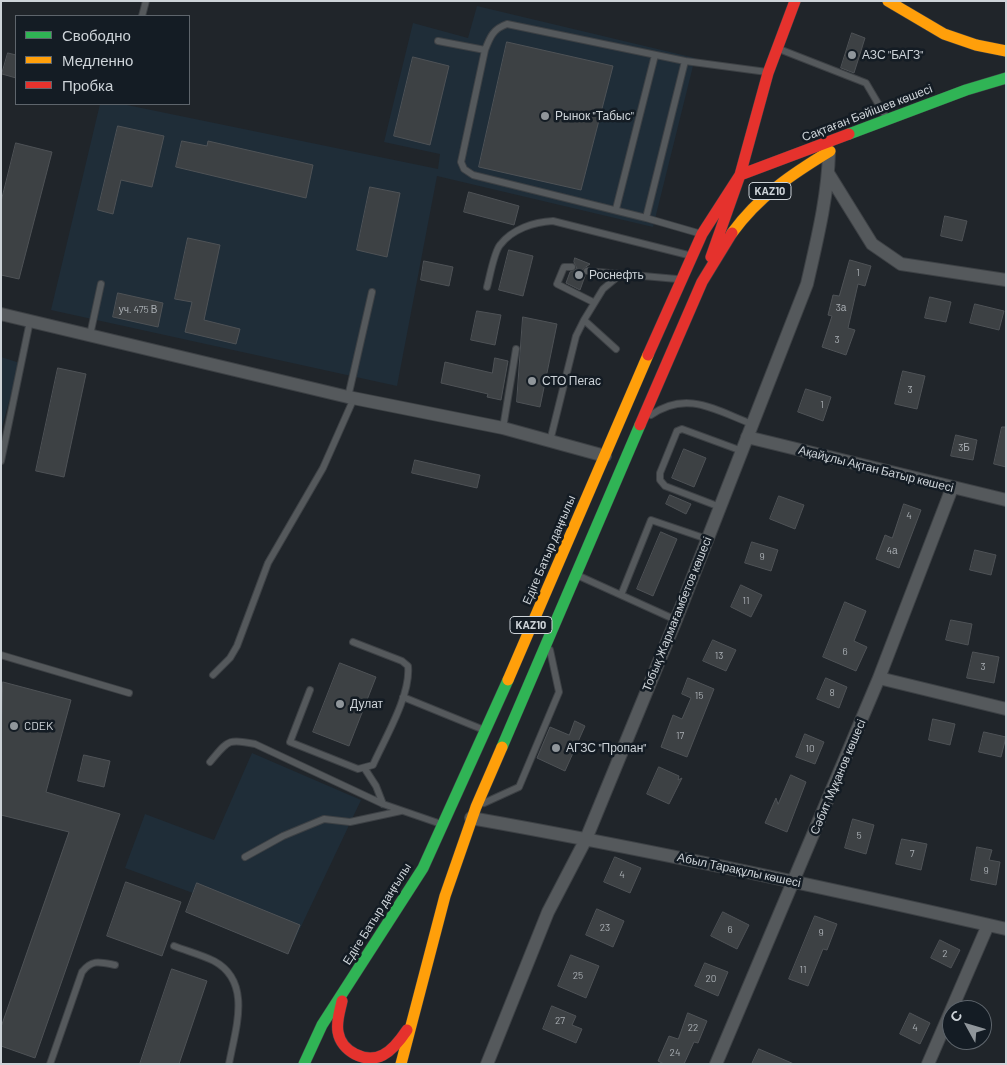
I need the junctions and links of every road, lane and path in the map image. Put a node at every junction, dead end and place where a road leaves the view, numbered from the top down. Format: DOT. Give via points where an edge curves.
graph roads {
  1 [pos="146,1"];
  2 [pos="795,1"];
  3 [pos="888,1"];
  4 [pos="142,15"];
  5 [pos="438,41"];
  6 [pos="777,49"];
  7 [pos="484,50"];
  8 [pos="1006,52"];
  9 [pos="655,55"];
  10 [pos="685,61"];
  11 [pos="768,73"];
  12 [pos="1006,78"];
  13 [pos="888,120"];
  14 [pos="867,128"];
  15 [pos="829,152"];
  16 [pos="828,173"];
  17 [pos="740,175"];
  18 [pos="616,209"];
  19 [pos="646,218"];
  20 [pos="702,234"];
  21 [pos="692,255"];
  22 [pos="572,267"];
  23 [pos="587,271"];
  24 [pos="621,274"];
  25 [pos="680,280"];
  26 [pos="1006,280"];
  27 [pos="702,282"];
  28 [pos="101,284"];
  29 [pos="487,287"];
  30 [pos="372,292"];
  31 [pos="593,302"];
  32 [pos="1,314"];
  33 [pos="584,320"];
  34 [pos="30,321"];
  35 [pos="90,335"];
  36 [pos="516,349"];
  37 [pos="616,349"];
  38 [pos="351,397"];
  39 [pos="642,422"];
  40 [pos="752,424"];
  41 [pos="503,428"];
  42 [pos="747,437"];
  43 [pos="550,441"];
  44 [pos="742,451"];
  45 [pos="605,456"];
  46 [pos="1,461"];
  47 [pos="952,488"];
  48 [pos="1006,500"];
  49 [pos="720,507"];
  50 [pos="707,539"];
  51 [pos="576,574"];
  52 [pos="621,595"];
  53 [pos="676,620"];
  54 [pos="548,638"];
  55 [pos="353,642"];
  56 [pos="1,655"];
  57 [pos="213,675"];
  58 [pos="879,678"];
  59 [pos="310,690"];
  60 [pos="129,693"];
  61 [pos="403,697"];
  62 [pos="1006,709"];
  63 [pos="486,731"];
  64 [pos="210,762"];
  65 [pos="365,769"];
  66 [pos="383,804"];
  67 [pos="403,810"];
  68 [pos="474,813"];
  69 [pos="443,825"];
  70 [pos="586,838"];
  71 [pos="245,857"];
  72 [pos="794,880"];
  73 [pos="988,925"];
  74 [pos="1006,929"];
  75 [pos="174,946"];
  76 [pos="115,965"];
  77 [pos="344,990"];
  78 [pos="412,1023"];
  79 [pos="50,1064"];
  80 [pos="229,1064"];
  81 [pos="304,1064"];
  82 [pos="401,1064"];
  83 [pos="487,1064"];
  84 [pos="716,1064"];
  85 [pos="928,1064"];
  1 -- 4 [label="lane"];
  2 -- 6 [label="main road, Едіге Батыр даңғылы"];
  3 -- 8 [label="main road" via="944,34"];
  5 -- 7 [label="lane"];
  6 -- 11 [label="main road, Едіге Батыр даңғылы"];
  6 -- 13 [label="lane" via="866,83"];
  7 -- 9 [label="lane" via="497,27 507,24"];
  7 -- 18 [label="lane" via="462,162 464,169 472,176"];
  9 -- 10 [label="lane"];
  9 -- 18 [label="lane"];
  10 -- 11 [label="lane"];
  10 -- 19 [label="lane"];
  11 -- 17 [label="main road, Едіге Батыр даңғылы"];
  12 -- 13 [label="main road, Сақтаған Бәйішев көшесі / KAZ10"];
  13 -- 14 [label="main road, Сақтаған Бәйішев көшесі / KAZ10"];
  14 -- 15 [label="main road, KAZ10"];
  14 -- 17 [label="main road, Сақтаған Бәйішев көшесі / KAZ10"];
  15 -- 16 [label="street, Тобық Жармағамбетов көшесі"];
  15 -- 27 [label="main road, KAZ10" via="794,173 756,204 728,237"];
  16 -- 26 [label="street" via="872,244 901,264"];
  16 -- 40 [label="street, Тобық Жармағамбетов көшесі" via="807,284"];
  17 -- 20 [label="main road, Едіге Батыр даңғылы / KAZ10"];
  17 -- 27 [label="main road, Едіге Батыр даңғылы"];
  18 -- 19 [label="lane"];
  19 -- 20 [label="lane"];
  20 -- 21 [label="main road, Едіге Батыр даңғылы / KAZ10"];
  21 -- 25 [label="main road, Едіге Батыр даңғылы / KAZ10"];
  21 -- 29 [label="lane" via="553,221 541,222 514,232 499,245"];
  22 -- 31 [label="lane" via="564,267 557,284"];
  23 -- 24 [label="lane"];
  24 -- 25 [label="lane"];
  24 -- 31 [label="lane"];
  25 -- 45 [label="main road, Едіге Батыр даңғылы / KAZ10"];
  27 -- 39 [label="main road, Едіге Батыр даңғылы / KAZ10"];
  28 -- 35 [label="lane"];
  30 -- 38 [label="lane"];
  31 -- 33 [label="lane"];
  32 -- 34 [label="street"];
  33 -- 37 [label="lane"];
  33 -- 43 [label="lane" via="576,336"];
  34 -- 35 [label="street"];
  34 -- 46 [label="lane"];
  35 -- 38 [label="street"];
  36 -- 41 [label="lane"];
  38 -- 41 [label="street"];
  38 -- 57 [label="lane" via="323,468 268,563 237,646"];
  39 -- 40 [label="lane" via="663,407 679,402 697,402"];
  39 -- 51 [label="main road, Едіге Батыр даңғылы / KAZ10"];
  40 -- 42 [label="street, Тобық Жармағамбетов көшесі"];
  41 -- 43 [label="street"];
  42 -- 44 [label="street, Тобық Жармағамбетов көшесі"];
  42 -- 47 [label="street, Ақайұлы Ақтан Батыр көшесі"];
  43 -- 45 [label="street"];
  44 -- 49 [label="street, Тобық Жармағамбетов көшесі"];
  44 -- 49 [label="lane" via="682,429 678,431 660,473 660,480 665,486"];
  45 -- 63 [label="main road, Едіге Батыр даңғылы / KAZ10"];
  47 -- 48 [label="street, Ақайұлы Ақтан Батыр көшесі"];
  47 -- 58 [label="street, Сәбит Мұқанов көшесі"];
  49 -- 50 [label="street, Тобық Жармағамбетов көшесі"];
  50 -- 52 [label="lane" via="651,520"];
  50 -- 53 [label="street, Тобық Жармағамбетов көшесі"];
  51 -- 52 [label="lane"];
  51 -- 54 [label="main road, Едіге Батыр даңғылы / KAZ10"];
  52 -- 53 [label="lane"];
  53 -- 70 [label="street, Тобық Жармағамбетов көшесі"];
  54 -- 68 [label="main road, Едіге Батыр даңғылы / KAZ10"];
  54 -- 68 [label="lane" via="559,692 519,787"];
  55 -- 61 [label="lane" via="408,666 409,676"];
  56 -- 60 [label="lane"];
  58 -- 62 [label="street"];
  58 -- 72 [label="street, Сәбит Мұқанов көшесі"];
  59 -- 65 [label="lane" via="290,742"];
  61 -- 63 [label="lane"];
  61 -- 65 [label="lane" via="374,765"];
  63 -- 69 [label="main road, Едіге Батыр даңғылы / KAZ10"];
  64 -- 66 [label="lane" via="225,744 235,740 255,744"];
  65 -- 66 [label="lane"];
  66 -- 67 [label="lane"];
  67 -- 69 [label="lane"];
  67 -- 71 [label="lane" via="350,822 324,819"];
  68 -- 70 [label="street, Абыл Тарақұлы көшесі"];
  68 -- 78 [label="main road, Едіге Батыр даңғылы / KAZ10" via="445,896"];
  69 -- 77 [label="main road, Едіге Батыр даңғылы / KAZ10" via="423,868"];
  70 -- 72 [label="street, Абыл Тарақұлы көшесі"];
  70 -- 83 [label="street, Тобық Жармағамбетов көшесі" via="548,912"];
  72 -- 73 [label="street, Абыл Тарақұлы көшесі"];
  72 -- 84 [label="street, Сәбит Мұқанов көшесі"];
  73 -- 74 [label="street, Абыл Тарақұлы көшесі"];
  73 -- 85 [label="street"];
  75 -- 80 [label="lane" via="215,961 230,975 239,991"];
  76 -- 79 [label="lane" via="95,961 82,972"];
  77 -- 78 [label="main road" via="337,1020 339,1038 346,1050 364,1058 383,1056 398,1043"];
  77 -- 81 [label="main road, Едіге Батыр даңғылы / KAZ10" via="322,1025"];
  78 -- 82 [label="main road, Едіге Батыр даңғылы / KAZ10"];
}
